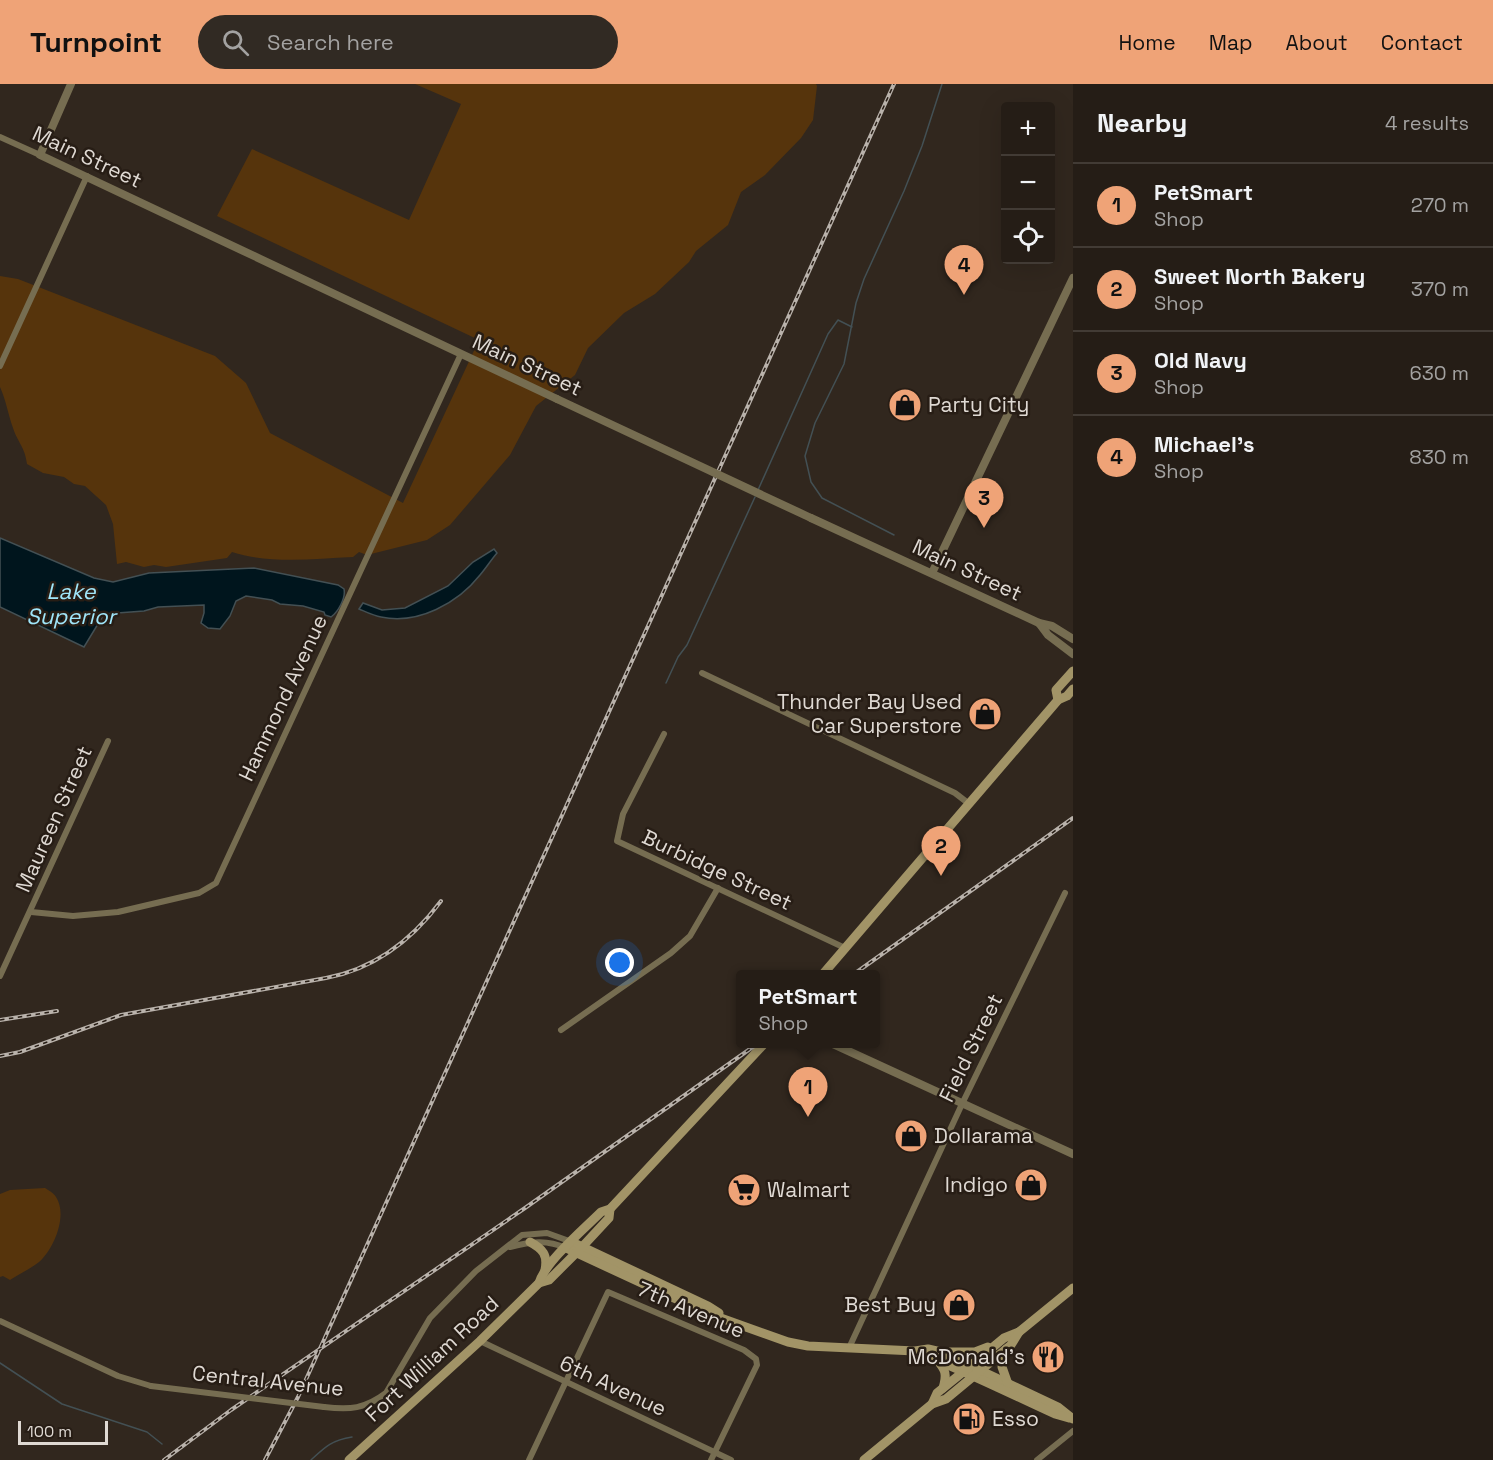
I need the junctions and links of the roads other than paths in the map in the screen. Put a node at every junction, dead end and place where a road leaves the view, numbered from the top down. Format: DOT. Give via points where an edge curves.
graph roads {
  1 [pos="71,84"];
  2 [pos="0,137"];
  3 [pos="40,155"];
  4 [pos="87,176"];
  5 [pos="1073,278"];
  6 [pos="461,354"];
  7 [pos="0,366"];
  8 [pos="932,573"];
  9 [pos="1039,623"];
  10 [pos="1073,639"];
  11 [pos="1073,654"];
  12 [pos="1073,671"];
  13 [pos="702,673"];
  14 [pos="1073,689"];
  15 [pos="1058,700"];
  16 [pos="664,734"];
  17 [pos="108,741"];
  18 [pos="968,803"];
  19 [pos="718,888"];
  20 [pos="1065,893"];
  21 [pos="31,912"];
  22 [pos="845,948"];
  23 [pos="827,970"];
  24 [pos="0,976"];
  25 [pos="561,1030"];
  26 [pos="760,1048"];
  27 [pos="842,1048"];
  28 [pos="962,1104"];
  29 [pos="1073,1154"];
  30 [pos="610,1209"];
  31 [pos="530,1242"];
  32 [pos="569,1245"];
  33 [pos="506,1248"];
  34 [pos="579,1250"];
  35 [pos="545,1270"];
  36 [pos="539,1283"];
  37 [pos="1073,1288"];
  38 [pos="0,1321"];
  39 [pos="480,1341"];
  40 [pos="1002,1346"];
  41 [pos="849,1348"];
  42 [pos="938,1355"];
  43 [pos="967,1368"];
  44 [pos="981,1370"];
  45 [pos="973,1377"];
  46 [pos="566,1382"];
  47 [pos="1008,1384"];
  48 [pos="943,1388"];
  49 [pos="932,1404"];
  50 [pos="1073,1419"];
  51 [pos="1073,1431"];
  52 [pos="715,1453"];
  53 [pos="349,1460"];
  54 [pos="529,1460"];
  55 [pos="711,1460"];
  56 [pos="731,1460"];
  57 [pos="864,1460"];
  58 [pos="1037,1460"];
  1 -- 3 [label="street"];
  2 -- 3 [label="street, Main Street"];
  3 -- 4 [label="street, Main Street"];
  4 -- 6 [label="street, Main Street"];
  4 -- 7 [label="street"];
  5 -- 8 [label="street"];
  6 -- 8 [label="street, Main Street, bridge"];
  6 -- 21 [label="street, Hammond Avenue" via="216,883 199,893 118,912 73,916"];
  8 -- 9 [label="street, Main Street"];
  9 -- 10 [label="street, Main Street"];
  9 -- 11 [label="street, Main Street"];
  12 -- 15 [label="main road" via="1056,690"];
  13 -- 18 [label="street" via="955,793"];
  14 -- 15 [label="main road"];
  15 -- 18 [label="main road"];
  16 -- 19 [label="street, Burbidge Street" via="623,814 617,841"];
  17 -- 21 [label="street, Maureen Street"];
  18 -- 22 [label="main road"];
  19 -- 22 [label="street, Burbidge Street"];
  19 -- 25 [label="street" via="697,928 684,942"];
  20 -- 28 [label="street, Field Street"];
  21 -- 24 [label="street, Maureen Street"];
  22 -- 23 [label="main road"];
  26 -- 30 [label="main road, Fort William Road"];
  27 -- 28 [label="street"];
  28 -- 29 [label="street"];
  28 -- 41 [label="street, Field Street"];
  30 -- 32 [label="main road, Fort William Road" via="601,1212"];
  30 -- 34 [label="main road, Fort William Road" via="609,1218"];
  31 -- 32 [label="street, Central Avenue"];
  31 -- 33 [label="street, Central Avenue"];
  31 -- 35 [label="main road" via="544,1252"];
  32 -- 33 [label="street, Central Avenue" via="547,1233 534,1233 522,1235"];
  32 -- 34 [label="main road, Central Avenue"];
  32 -- 35 [label="main road, Fort William Road"];
  33 -- 38 [label="street, Central Avenue, bridge" via="476,1271 430,1318 386,1393 360,1408 151,1386 118,1376"];
  34 -- 36 [label="main road, Fort William Road" via="549,1280"];
  34 -- 41 [label="main road, Central Avenue" via="704,1312 798,1345"];
  35 -- 36 [label="main road, Fort William Road"];
  36 -- 39 [label="main road, Fort William Road"];
  37 -- 40 [label="main road"];
  39 -- 46 [label="street, 6th Avenue"];
  39 -- 53 [label="main road, Fort William Road"];
  40 -- 42 [label="main road"];
  40 -- 43 [label="main road"];
  40 -- 44 [label="main road"];
  40 -- 47 [label="main road" via="1002,1367"];
  41 -- 42 [label="main road, Central Avenue"];
  42 -- 43 [label="main road, Central Avenue"];
  42 -- 48 [label="main road" via="947,1376"];
  43 -- 44 [label="main road, Central Avenue"];
  43 -- 45 [label="main road, Central Avenue"];
  43 -- 48 [label="main road"];
  44 -- 45 [label="main road"];
  44 -- 47 [label="main road, Central Avenue"];
  45 -- 49 [label="main road" via="946,1399"];
  45 -- 50 [label="main road, Central Avenue"];
  46 -- 52 [label="street, 6th Avenue"];
  46 -- 52 [label="street, 7th Avenue" via="608,1292 744,1350 756,1362"];
  46 -- 54 [label="street"];
  47 -- 50 [label="main road, Central Avenue" via="1058,1407"];
  48 -- 49 [label="main road"];
  49 -- 57 [label="main road"];
  51 -- 58 [label="street"];
  52 -- 55 [label="street"];
  52 -- 56 [label="street, 6th Avenue"];
}
